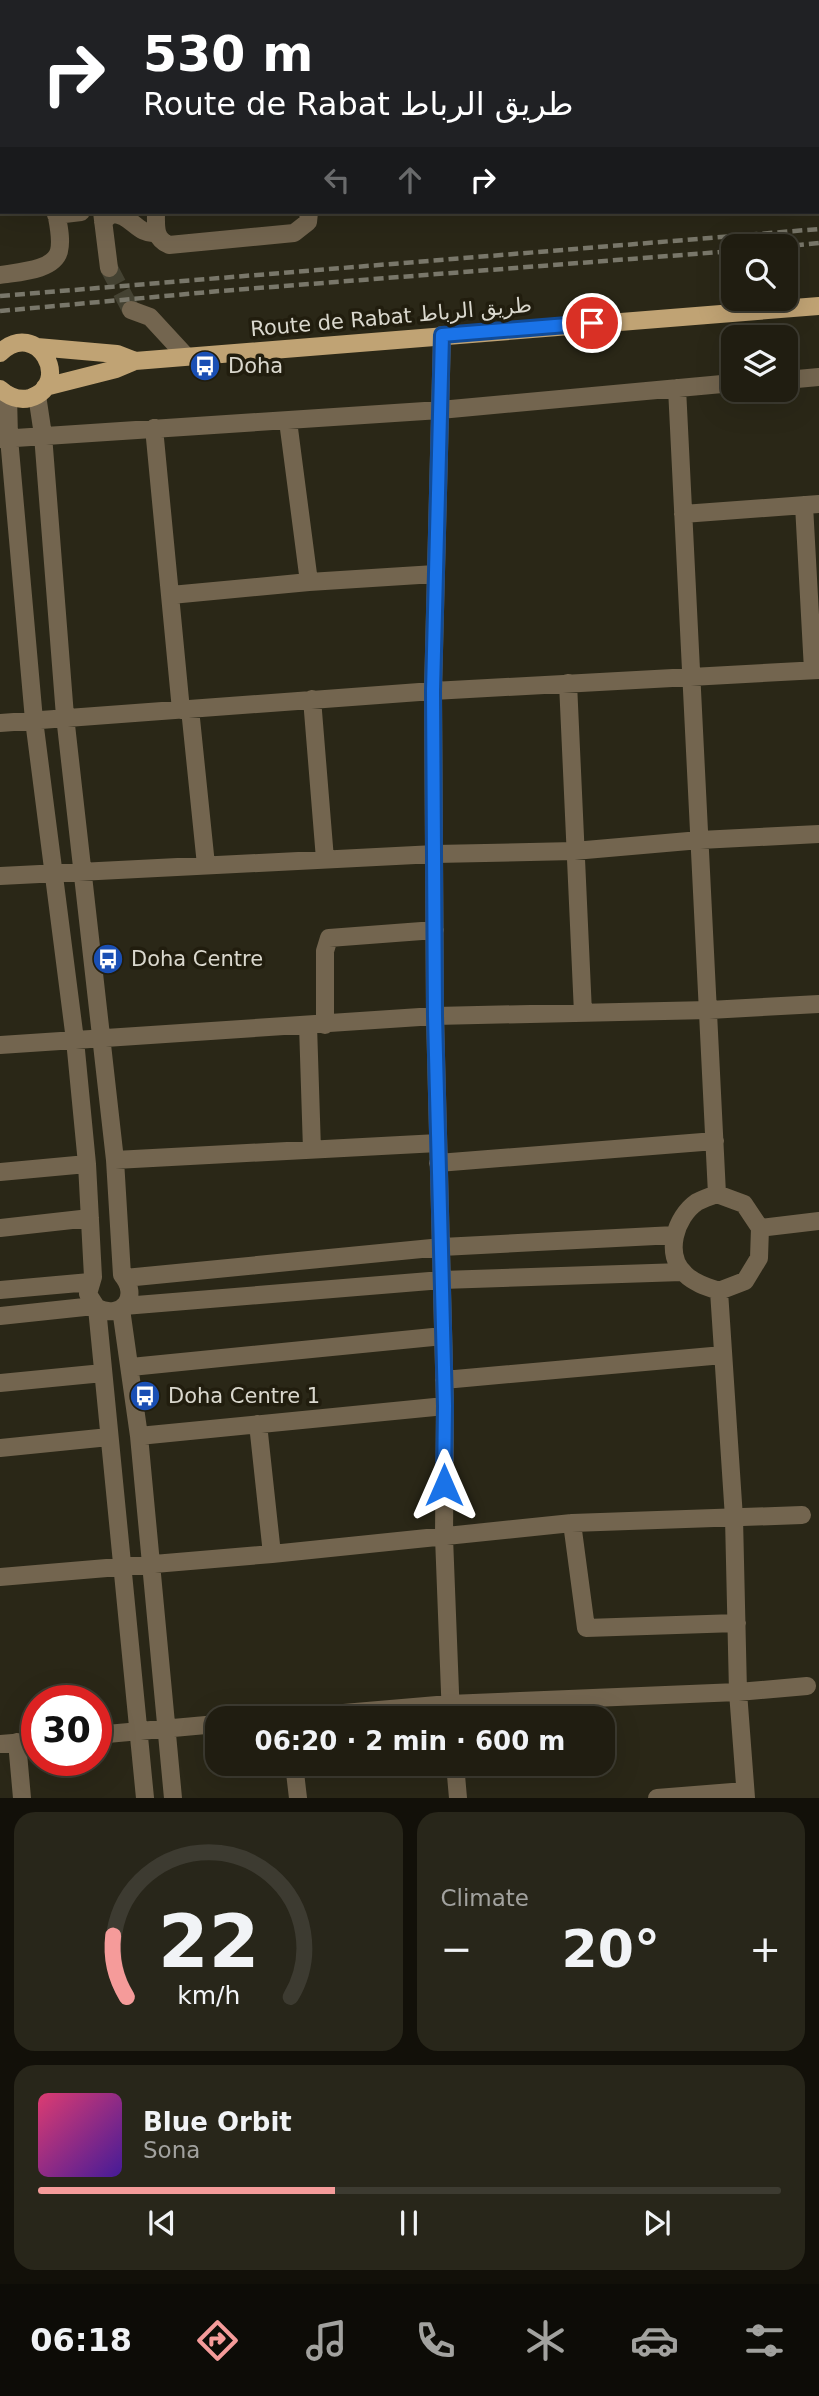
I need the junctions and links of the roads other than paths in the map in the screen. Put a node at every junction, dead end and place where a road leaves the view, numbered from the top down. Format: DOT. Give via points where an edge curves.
graph roads {
  1 [pos="56,214"];
  2 [pos="156,214"];
  3 [pos="309,214"];
  4 [pos="103,217"];
  5 [pos="157,233"];
  6 [pos="109,268"];
  7 [pos="0,275"];
  8 [pos="819,306"];
  9 [pos="131,310"];
  10 [pos="442,335"];
  11 [pos="37,347"];
  12 [pos="2,350"];
  13 [pos="186,356"];
  14 [pos="135,361"];
  15 [pos="819,377"];
  16 [pos="798,379"];
  17 [pos="721,384"];
  18 [pos="677,388"];
  19 [pos="2,391"];
  20 [pos="41,391"];
  21 [pos="440,410"];
  22 [pos="288,421"];
  23 [pos="154,428"];
  24 [pos="43,435"];
  25 [pos="4,438"];
  26 [pos="812,504"];
  27 [pos="683,514"];
  28 [pos="435,574"];
  29 [pos="309,582"];
  30 [pos="171,595"];
  31 [pos="816,670"];
  32 [pos="692,677"];
  33 [pos="568,683"];
  34 [pos="433,691"];
  35 [pos="312,699"];
  36 [pos="185,710"];
  37 [pos="65,716"];
  38 [pos="34,720"];
  39 [pos="0,723"];
  40 [pos="819,834"];
  41 [pos="700,840"];
  42 [pos="574,850"];
  43 [pos="435,854"];
  44 [pos="325,859"];
  45 [pos="206,865"];
  46 [pos="83,871"];
  47 [pos="54,873"];
  48 [pos="0,876"];
  49 [pos="435,929"];
  50 [pos="819,1004"];
  51 [pos="709,1010"];
  52 [pos="583,1013"];
  53 [pos="435,1016"];
  54 [pos="316,1025"];
  55 [pos="102,1038"];
  56 [pos="75,1040"];
  57 [pos="0,1045"];
  58 [pos="715,1140"];
  59 [pos="438,1143"];
  60 [pos="312,1150"];
  61 [pos="116,1160"];
  62 [pos="438,1163"];
  63 [pos="87,1164"];
  64 [pos="0,1172"];
  65 [pos="717,1194"];
  66 [pos="90,1219"];
  67 [pos="819,1221"];
  68 [pos="0,1228"];
  69 [pos="760,1228"];
  70 [pos="675,1235"];
  71 [pos="442,1247"];
  72 [pos="682,1272"];
  73 [pos="124,1276"];
  74 [pos="92,1280"];
  75 [pos="442,1280"];
  76 [pos="0,1290"];
  77 [pos="719,1292"];
  78 [pos="95,1307"];
  79 [pos="123,1308"];
  80 [pos="0,1316"];
  81 [pos="443,1336"];
  82 [pos="723,1355"];
  83 [pos="131,1367"];
  84 [pos="103,1373"];
  85 [pos="444,1380"];
  86 [pos="0,1383"];
  87 [pos="445,1406"];
  88 [pos="258,1424"];
  89 [pos="139,1436"];
  90 [pos="109,1437"];
  91 [pos="0,1448"];
  92 [pos="802,1516"];
  93 [pos="734,1518"];
  94 [pos="572,1523"];
  95 [pos="444,1537"];
  96 [pos="272,1555"];
  97 [pos="151,1564"];
  98 [pos="123,1567"];
  99 [pos="0,1577"];
  100 [pos="737,1623"];
  101 [pos="807,1686"];
  102 [pos="738,1692"];
  103 [pos="450,1706"];
  104 [pos="526,1706"];
  105 [pos="205,1725"];
  106 [pos="167,1728"];
  107 [pos="138,1731"];
  108 [pos="112,1733"];
  109 [pos="8,1743"];
  110 [pos="295,1776"];
  111 [pos="456,1776"];
  112 [pos="745,1794"];
  113 [pos="22,1797"];
  114 [pos="145,1797"];
  115 [pos="173,1797"];
  116 [pos="298,1797"];
  117 [pos="458,1797"];
  118 [pos="657,1797"];
  119 [pos="677,1797"];
  1 -- 7 [label="street" via="59,254 41,267"];
  2 -- 5 [label="street"];
  3 -- 5 [label="street" via="308,222 294,233 175,245 164,243"];
  4 -- 5 [label="street" via="118,214 145,233"];
  4 -- 6 [label="street"];
  8 -- 10 [label="main road, Route de Rabat طريق الرباط"];
  9 -- 13 [label="street" via="150,317"];
  10 -- 13 [label="main road, Route de Rabat طريق الرباط"];
  10 -- 21 [label="street"];
  11 -- 12 [label="main road, Route de Rabat طريق الرباط" via="21,343"];
  11 -- 14 [label="main road, Route de Rabat طريق الرباط" via="117,354"];
  11 -- 20 [label="main road" via="50,370"];
  13 -- 14 [label="main road, Route de Rabat طريق الرباط"];
  14 -- 20 [label="main road, Route de Rabat طريق الرباط"];
  15 -- 16 [label="street"];
  17 -- 18 [label="street"];
  18 -- 21 [label="street"];
  18 -- 27 [label="street"];
  19 -- 20 [label="main road, Route de Rabat طريق الرباط" via="15,399 27,399"];
  19 -- 25 [label="street"];
  20 -- 24 [label="street"];
  21 -- 22 [label="street"];
  21 -- 28 [label="street"];
  22 -- 23 [label="street"];
  22 -- 29 [label="street"];
  23 -- 24 [label="street"];
  23 -- 30 [label="street"];
  24 -- 25 [label="street"];
  24 -- 37 [label="street"];
  25 -- 38 [label="street"];
  26 -- 27 [label="street"];
  26 -- 31 [label="street"];
  27 -- 32 [label="street"];
  28 -- 29 [label="street"];
  28 -- 34 [label="street"];
  29 -- 30 [label="street"];
  30 -- 36 [label="street"];
  31 -- 32 [label="street"];
  32 -- 33 [label="street"];
  32 -- 41 [label="street"];
  33 -- 34 [label="street"];
  33 -- 42 [label="street"];
  34 -- 35 [label="street"];
  34 -- 43 [label="street"];
  35 -- 36 [label="street"];
  35 -- 44 [label="street"];
  36 -- 37 [label="street"];
  36 -- 45 [label="street"];
  37 -- 38 [label="street"];
  37 -- 46 [label="street"];
  38 -- 39 [label="street"];
  38 -- 47 [label="street"];
  40 -- 41 [label="street"];
  41 -- 42 [label="street"];
  41 -- 51 [label="street"];
  42 -- 43 [label="street"];
  42 -- 52 [label="street"];
  43 -- 44 [label="street"];
  43 -- 49 [label="street"];
  44 -- 45 [label="street"];
  45 -- 46 [label="street"];
  46 -- 47 [label="street"];
  46 -- 55 [label="street"];
  47 -- 48 [label="street"];
  47 -- 56 [label="street"];
  49 -- 53 [label="street"];
  49 -- 54 [label="street" via="329,938"];
  50 -- 51 [label="street"];
  51 -- 52 [label="street"];
  51 -- 58 [label="street"];
  52 -- 53 [label="street"];
  53 -- 54 [label="street"];
  53 -- 59 [label="street"];
  54 -- 55 [label="street"];
  54 -- 60 [label="street"];
  55 -- 56 [label="street"];
  55 -- 61 [label="street"];
  56 -- 57 [label="street"];
  56 -- 63 [label="street"];
  58 -- 62 [label="street"];
  58 -- 65 [label="street"];
  59 -- 60 [label="street"];
  59 -- 62 [label="street"];
  60 -- 61 [label="street"];
  61 -- 73 [label="street"];
  62 -- 71 [label="street"];
  63 -- 64 [label="street"];
  63 -- 66 [label="street"];
  65 -- 69 [label="street" via="744,1204"];
  65 -- 70 [label="street" via="696,1203"];
  66 -- 68 [label="street"];
  66 -- 74 [label="street"];
  67 -- 69 [label="street"];
  69 -- 77 [label="street" via="759,1258 745,1281"];
  70 -- 71 [label="street"];
  70 -- 72 [label="street" via="673,1252"];
  71 -- 73 [label="street"];
  71 -- 75 [label="street"];
  72 -- 75 [label="street"];
  72 -- 77 [label="street"];
  73 -- 74 [label="street" via="107,1270"];
  73 -- 79 [label="street" via="130,1298"];
  74 -- 76 [label="street"];
  74 -- 78 [label="street" via="88,1294"];
  75 -- 79 [label="street"];
  75 -- 81 [label="street"];
  77 -- 82 [label="street"];
  78 -- 79 [label="street" via="113,1312"];
  78 -- 80 [label="street"];
  78 -- 84 [label="street"];
  79 -- 83 [label="street"];
  81 -- 83 [label="street"];
  81 -- 85 [label="street"];
  82 -- 85 [label="street"];
  82 -- 93 [label="street"];
  83 -- 89 [label="street"];
  84 -- 86 [label="street"];
  84 -- 90 [label="street"];
  85 -- 87 [label="street"];
  87 -- 88 [label="street"];
  87 -- 95 [label="street"];
  88 -- 89 [label="street"];
  88 -- 96 [label="street"];
  89 -- 97 [label="street"];
  90 -- 91 [label="street"];
  90 -- 98 [label="street"];
  92 -- 93 [label="street"];
  93 -- 94 [label="street"];
  93 -- 100 [label="street"];
  94 -- 95 [label="street"];
  94 -- 100 [label="street" via="586,1628"];
  95 -- 96 [label="street"];
  95 -- 103 [label="street"];
  96 -- 97 [label="street"];
  97 -- 98 [label="street"];
  97 -- 106 [label="street"];
  98 -- 99 [label="street"];
  98 -- 107 [label="street"];
  100 -- 102 [label="street"];
  101 -- 102 [label="street"];
  102 -- 104 [label="street"];
  102 -- 112 [label="street"];
  105 -- 106 [label="street"];
  106 -- 107 [label="street"];
  106 -- 115 [label="street"];
  107 -- 108 [label="street"];
  107 -- 114 [label="street"];
  109 -- 113 [label="street"];
  110 -- 116 [label="street"];
  111 -- 117 [label="street"];
  112 -- 119 [label="street"];
  118 -- 119 [label="street"];
}
